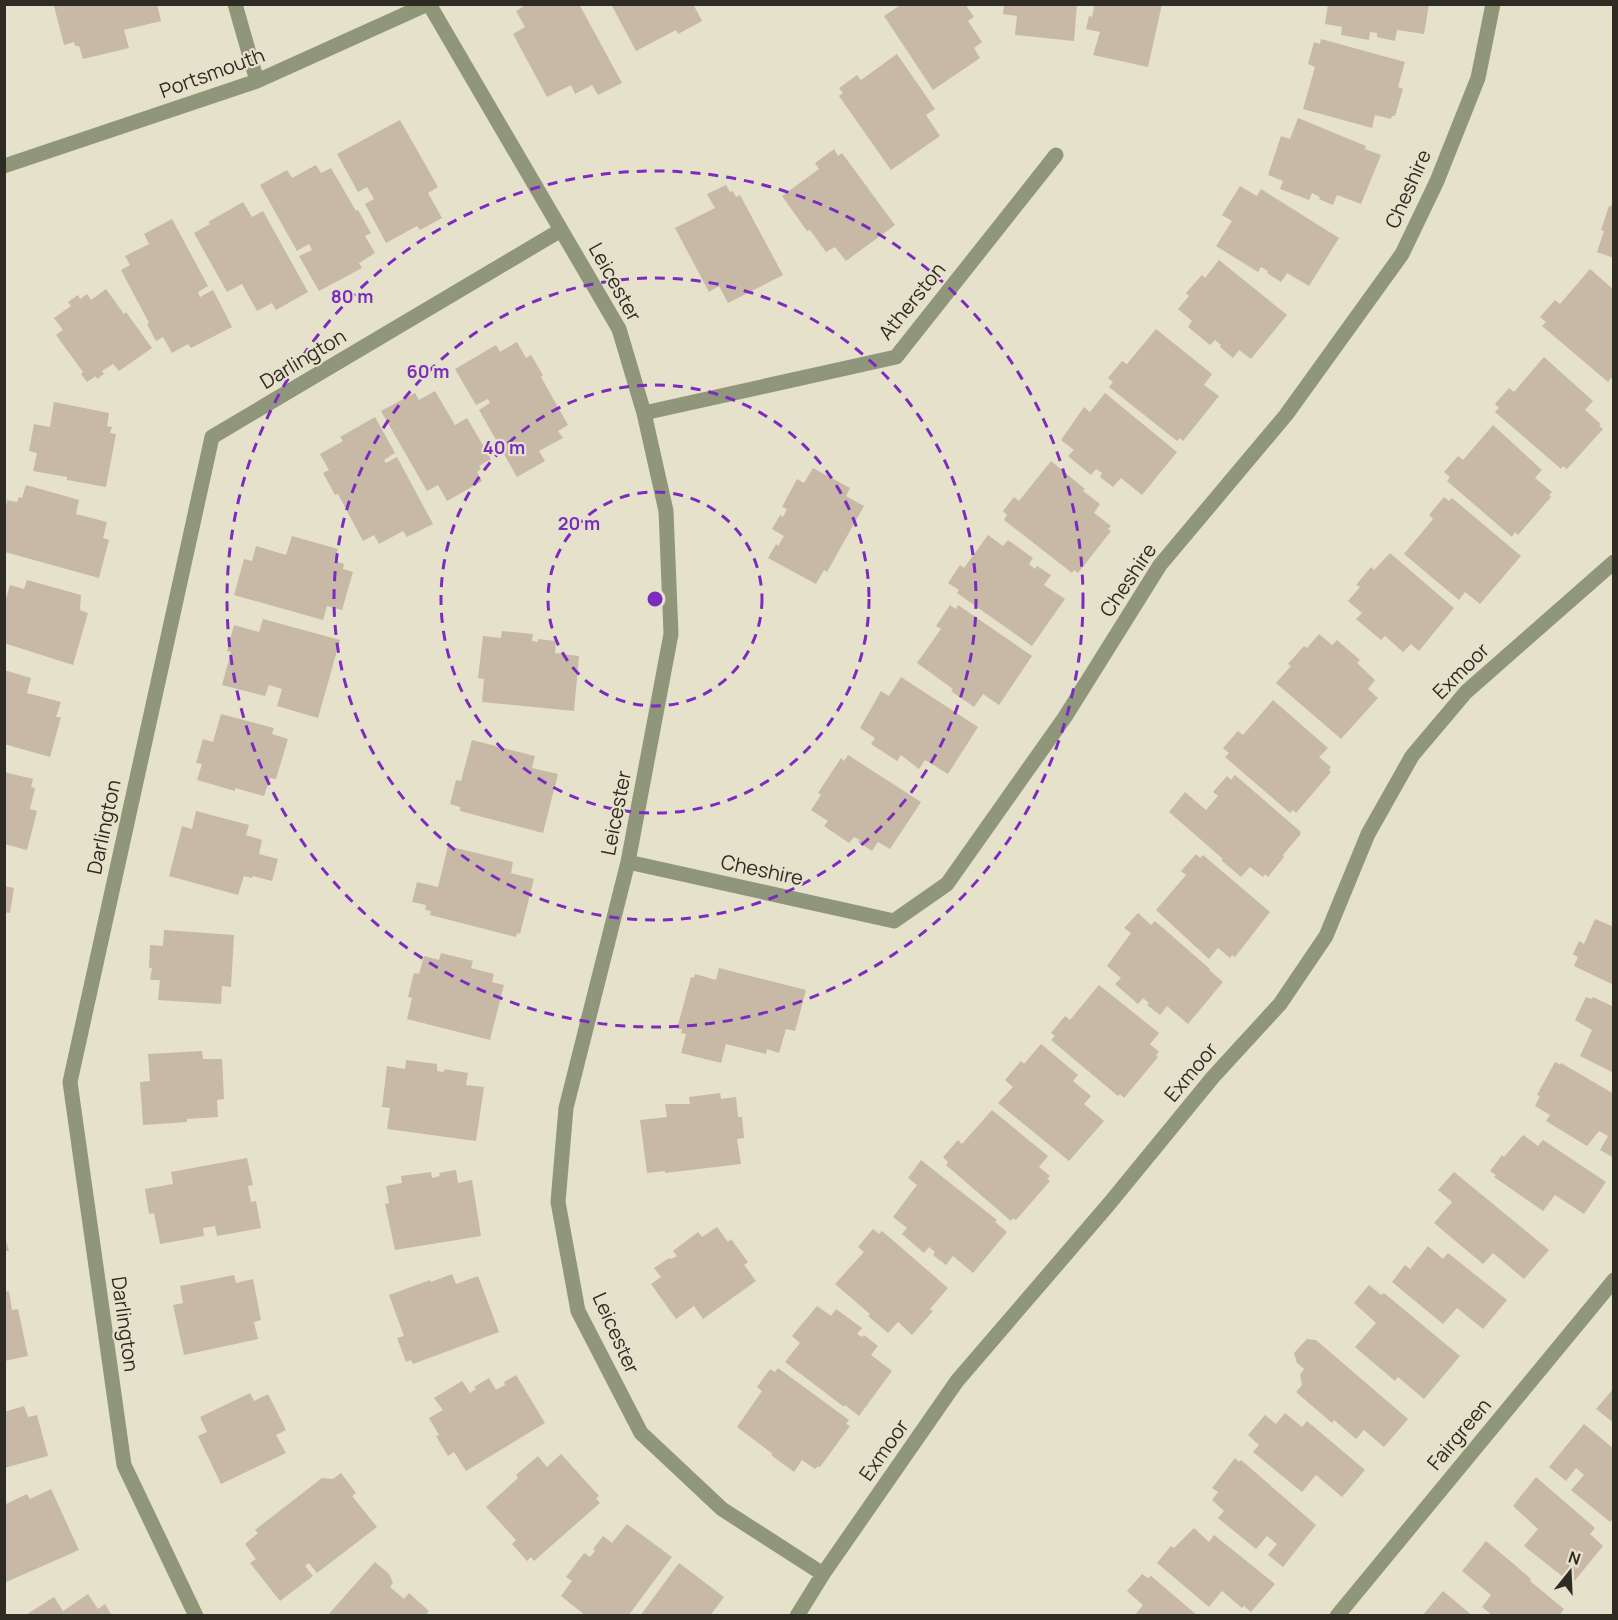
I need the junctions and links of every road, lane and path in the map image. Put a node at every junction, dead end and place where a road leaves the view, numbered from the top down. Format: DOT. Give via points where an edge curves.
graph roads {
  1 [pos="236,4"];
  2 [pos="428,4"];
  3 [pos="1493,4"];
  4 [pos="257,81"];
  5 [pos="1056,155"];
  6 [pos="4,166"];
  7 [pos="561,230"];
  8 [pos="644,413"];
  9 [pos="1614,562"];
  10 [pos="628,862"];
  11 [pos="1614,1280"];
  12 [pos="823,1574"];
  13 [pos="196,1616"];
  14 [pos="797,1616"];
  15 [pos="1337,1616"];
  1 -- 4 [label="street"];
  2 -- 4 [label="street, Portsmouth"];
  2 -- 7 [label="street, Leicester"];
  3 -- 10 [label="street, Cheshire" via="1478,78 1437,181 1401,254 1286,415 1160,565 1065,717 947,885 894,921"];
  4 -- 6 [label="street, Portsmouth"];
  5 -- 8 [label="street, Atherston" via="896,357"];
  7 -- 8 [label="street, Leicester" via="619,329"];
  7 -- 13 [label="street, Darlington" via="212,437 70,1082 124,1465"];
  8 -- 10 [label="street, Leicester" via="666,511 671,634"];
  9 -- 12 [label="street, Exmoor" via="1466,692 1412,756 1368,834 1326,936 1280,1004 1213,1077 957,1381"];
  10 -- 12 [label="street, Leicester" via="566,1108 558,1202 578,1311 641,1433 722,1509"];
  11 -- 15 [label="street, Fairgreen"];
  12 -- 14 [label="street, Exmoor"];
}
